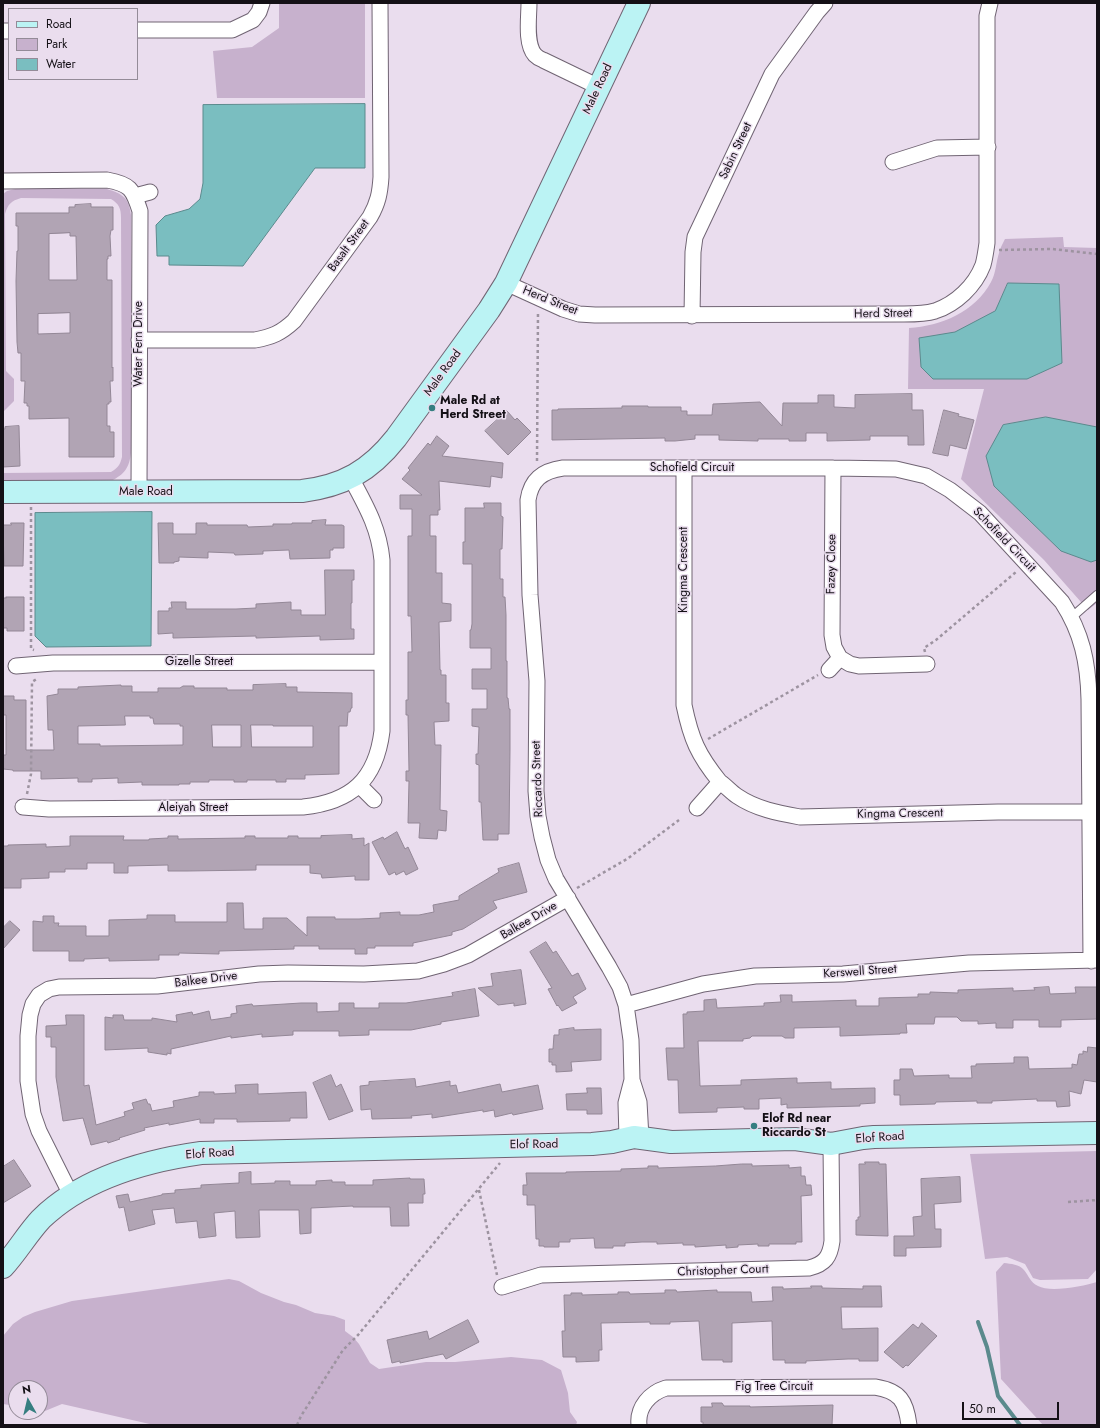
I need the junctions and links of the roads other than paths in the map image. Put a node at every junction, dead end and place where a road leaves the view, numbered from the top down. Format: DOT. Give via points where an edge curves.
graph roads {
  1 [pos="262,3"];
  2 [pos="380,3"];
  3 [pos="529,3"];
  4 [pos="639,3"];
  5 [pos="825,3"];
  6 [pos="990,3"];
  7 [pos="138,30"];
  8 [pos="599,86"];
  9 [pos="988,147"];
  10 [pos="893,162"];
  11 [pos="3,181"];
  12 [pos="150,192"];
  13 [pos="135,196"];
  14 [pos="506,283"];
  15 [pos="692,316"];
  16 [pos="139,340"];
  17 [pos="684,468"];
  18 [pos="833,468"];
  19 [pos="351,478"];
  20 [pos="535,482"];
  21 [pos="3,492"];
  22 [pos="139,492"];
  23 [pos="1097,595"];
  24 [pos="1072,617"];
  25 [pos="840,658"];
  26 [pos="382,662"];
  27 [pos="927,664"];
  28 [pos="16,666"];
  29 [pos="828,670"];
  30 [pos="720,782"];
  31 [pos="359,785"];
  32 [pos="374,800"];
  33 [pos="23,808"];
  34 [pos="697,808"];
  35 [pos="1090,812"];
  36 [pos="572,893"];
  37 [pos="1094,961"];
  38 [pos="626,1005"];
  39 [pos="1097,1133"];
  40 [pos="634,1138"];
  41 [pos="831,1144"];
  42 [pos="71,1195"];
  43 [pos="4,1265"];
  44 [pos="500,1282"];
  45 [pos="639,1425"];
  46 [pos="909,1425"];
  1 -- 7 [label="street" via="253,20 232,30"];
  2 -- 16 [label="street, Basalt Street" via="381,177 380,192 370,218 294,321 283,331 255,340"];
  3 -- 8 [label="street" via="530,46 535,55"];
  4 -- 8 [label="street, Male Road"];
  5 -- 15 [label="street, Sabin Street" via="772,74 695,237"];
  6 -- 9 [label="street, Herd Street" via="987,16"];
  8 -- 14 [label="street, Male Road"];
  9 -- 10 [label="street" via="937,148"];
  9 -- 15 [label="street, Herd Street" via="987,243 983,265 970,287 948,305 921,314"];
  11 -- 13 [label="street" via="107,180 121,183"];
  12 -- 13 [label="street"];
  13 -- 16 [label="street, Water Fern Drive" via="140,211"];
  14 -- 15 [label="street, Herd Street" via="579,314"];
  14 -- 19 [label="street, Male Road" via="388,449"];
  16 -- 22 [label="street, Water Fern Drive"];
  17 -- 18 [label="street, Schofield Circuit"];
  17 -- 20 [label="street, Schofield Circuit" via="562,468 546,472"];
  17 -- 30 [label="street, Kingma Crescent" via="684,705 696,747"];
  18 -- 24 [label="street, Schofield Circuit" via="896,469 926,476 950,490 980,513 1062,602"];
  18 -- 25 [label="street, Fazey Close" via="832,636"];
  19 -- 22 [label="street, Male Road" via="327,487 302,491"];
  19 -- 26 [label="street, Aleiyah Street" via="374,524 380,543"];
  20 -- 36 [label="street, Riccardo Street" via="528,500 530,595 537,681 538,816 548,860 556,879"];
  21 -- 22 [label="street, Male Road"];
  23 -- 24 [label="lane"];
  24 -- 35 [label="street, Schofield Circuit" via="1085,655 1088,677"];
  25 -- 27 [label="street" via="859,666"];
  25 -- 29 [label="street"];
  26 -- 28 [label="street, Gizelle Street" via="60,663"];
  26 -- 31 [label="street, Aleiyah Street" via="380,748 374,764"];
  30 -- 34 [label="street"];
  30 -- 35 [label="street, Kingma Crescent" via="737,796 756,806 800,817"];
  31 -- 32 [label="street"];
  31 -- 33 [label="street, Aleiyah Street" via="337,800 303,807"];
  35 -- 37 [label="street, Schofield Circuit"];
  36 -- 38 [label="street, Riccardo Street" via="620,987"];
  36 -- 42 [label="street, Balkee Drive" via="468,956 418,971 259,974 157,986 59,987 39,995 32,1004 30,1015 30,1097 39,1131"];
  37 -- 38 [label="street, Kerswell Street" via="969,963 843,974 755,976 703,984"];
  38 -- 40 [label="street, Riccardo Street" via="631,1040 632,1080 626,1103"];
  39 -- 41 [label="street, Elof Road" via="874,1137"];
  40 -- 41 [label="street, Elof Road" via="671,1142 795,1140"];
  40 -- 42 [label="street, Elof Road" via="592,1144 201,1153 141,1165"];
  41 -- 44 [label="street, Christopher Court" via="832,1242 831,1252 819,1266 541,1275"];
  42 -- 43 [label="street, Elof Road" via="41,1220"];
  45 -- 46 [label="street, Fig Tree Circuit" via="639,1413 645,1402 658,1390 666,1388 875,1387 892,1391 899,1396 907,1409"];
}
